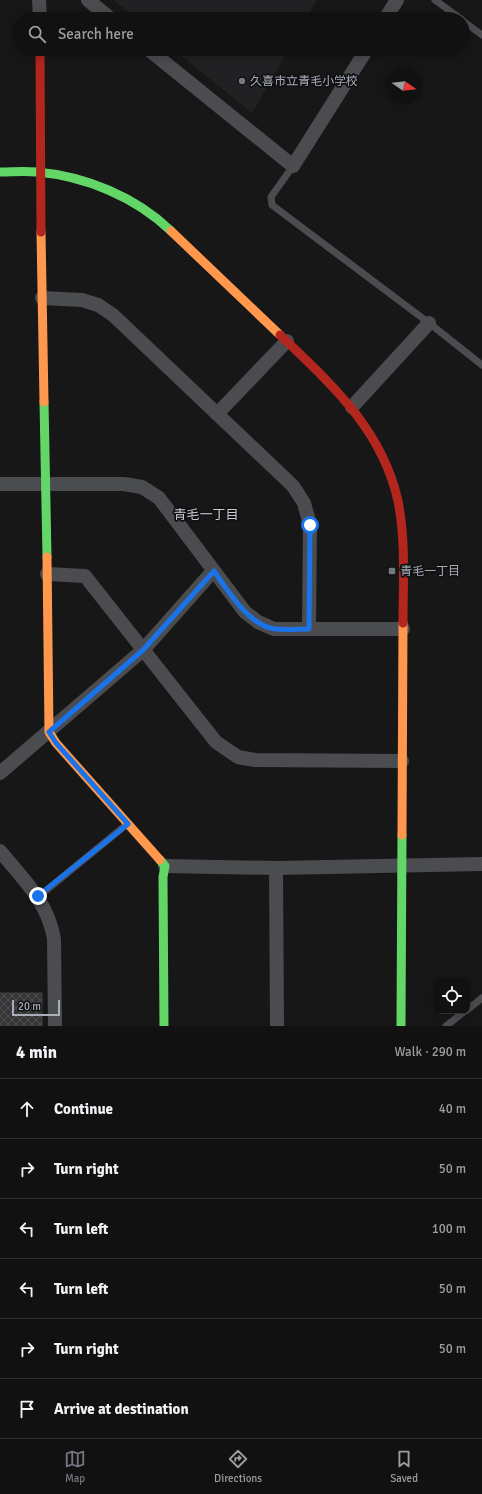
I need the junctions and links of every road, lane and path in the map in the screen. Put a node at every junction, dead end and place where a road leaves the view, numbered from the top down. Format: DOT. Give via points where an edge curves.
graph roads {
  1 [pos="39,0"];
  2 [pos="88,0"];
  3 [pos="397,0"];
  4 [pos="435,0"];
  5 [pos="40,12"];
  6 [pos="103,12"];
  7 [pos="390,12"];
  8 [pos="451,12"];
  9 [pos="470,26"];
  10 [pos="482,35"];
  11 [pos="40,56"];
  12 [pos="157,56"];
  13 [pos="363,56"];
  14 [pos="293,166"];
  15 [pos="0,172"];
  16 [pos="42,173"];
  17 [pos="42,298"];
  18 [pos="429,323"];
  19 [pos="287,341"];
  20 [pos="482,365"];
  21 [pos="352,407"];
  22 [pos="217,414"];
  23 [pos="46,483"];
  24 [pos="0,484"];
  25 [pos="214,571"];
  26 [pos="47,574"];
  27 [pos="309,629"];
  28 [pos="403,629"];
  29 [pos="143,650"];
  30 [pos="49,732"];
  31 [pos="402,761"];
  32 [pos="0,773"];
  33 [pos="128,824"];
  34 [pos="0,851"];
  35 [pos="482,864"];
  36 [pos="165,866"];
  37 [pos="402,866"];
  38 [pos="276,868"];
  39 [pos="38,896"];
  40 [pos="482,998"];
  41 [pos="470,1007"];
  42 [pos="461,1014"];
  43 [pos="55,1026"];
  44 [pos="164,1026"];
  45 [pos="277,1026"];
  46 [pos="401,1026"];
  47 [pos="446,1026"];
  1 -- 5 [label="street"];
  2 -- 6 [label="street"];
  3 -- 7 [label="street"];
  4 -- 8 [label="lane"];
  9 -- 10 [label="lane"];
  11 -- 16 [label="street"];
  12 -- 14 [label="street"];
  13 -- 14 [label="street"];
  14 -- 18 [label="lane" via="271,197 272,205"];
  15 -- 16 [label="street"];
  16 -- 17 [label="street"];
  16 -- 19 [label="street" via="100,187 148,213 169,229"];
  17 -- 22 [label="street" via="82,300 98,305 113,315"];
  17 -- 23 [label="street"];
  18 -- 20 [label="lane"];
  18 -- 21 [label="street"];
  19 -- 21 [label="street"];
  19 -- 22 [label="street"];
  21 -- 28 [label="street" via="368,429 396,494 401,523"];
  22 -- 27 [label="street" via="293,486 304,503 310,525"];
  23 -- 24 [label="street"];
  23 -- 25 [label="street" via="124,484 142,487 159,498"];
  23 -- 26 [label="street"];
  25 -- 27 [label="street" via="245,612 258,622 274,629"];
  25 -- 29 [label="street"];
  26 -- 29 [label="street" via="86,576"];
  26 -- 30 [label="street"];
  27 -- 28 [label="street"];
  28 -- 31 [label="street"];
  29 -- 30 [label="street"];
  29 -- 31 [label="street" via="216,742 238,757 255,760"];
  30 -- 32 [label="street"];
  30 -- 33 [label="street"];
  31 -- 37 [label="street"];
  33 -- 36 [label="street"];
  33 -- 39 [label="lane"];
  34 -- 39 [label="street"];
  35 -- 37 [label="street"];
  36 -- 38 [label="street"];
  36 -- 44 [label="street"];
  37 -- 38 [label="street"];
  37 -- 46 [label="street"];
  38 -- 45 [label="street"];
  39 -- 43 [label="street" via="52,926 54,939"];
  40 -- 41 [label="lane"];
  42 -- 47 [label="lane"];
}
